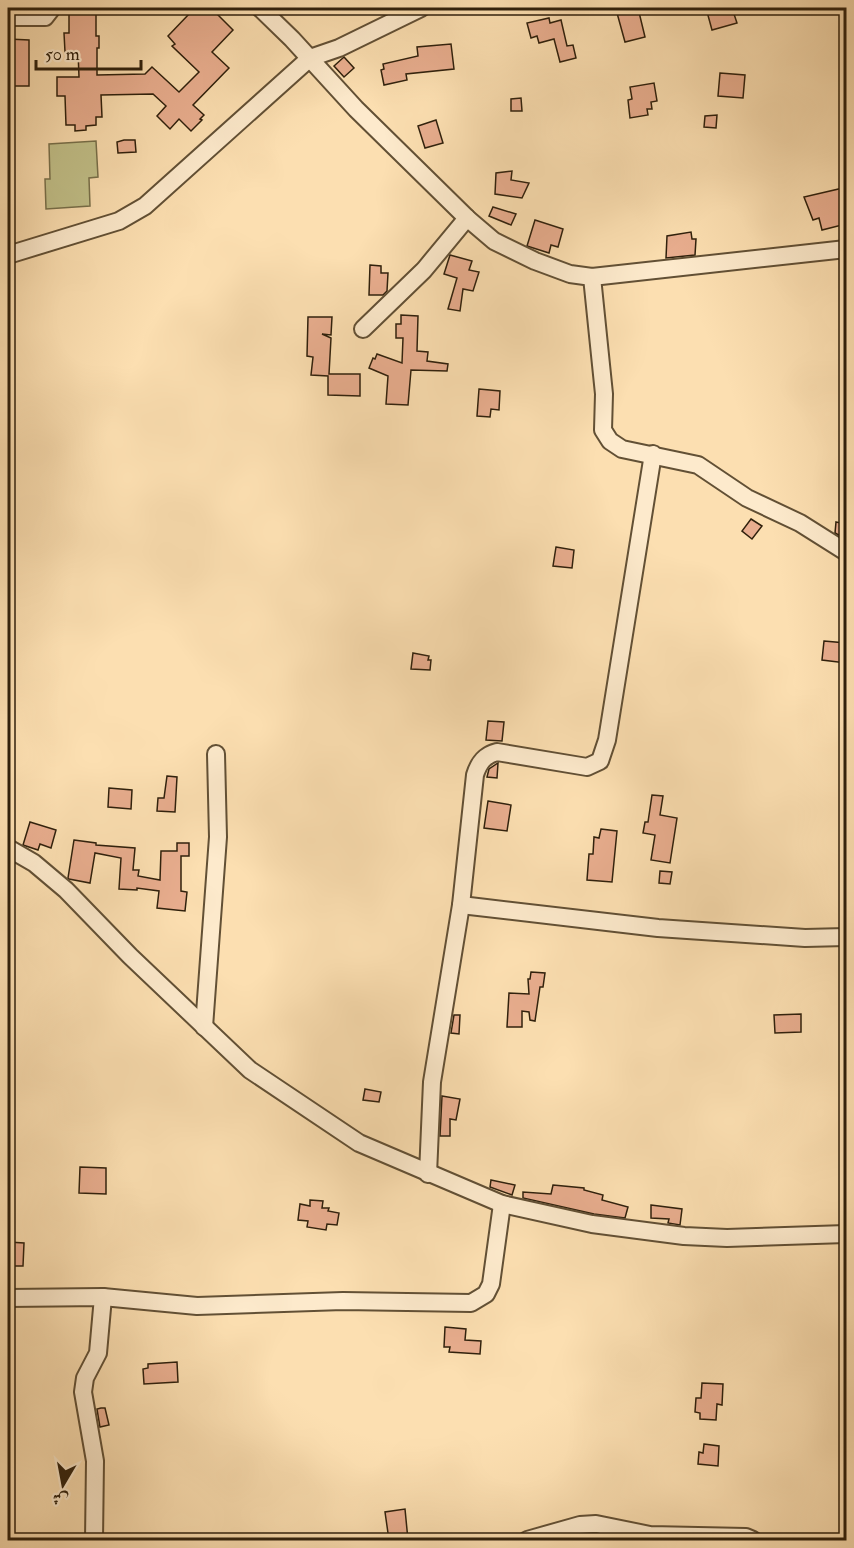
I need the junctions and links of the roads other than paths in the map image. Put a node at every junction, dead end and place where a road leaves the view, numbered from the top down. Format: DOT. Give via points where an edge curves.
graph roads {
  1 [pos="52,8"];
  2 [pos="260,8"];
  3 [pos="420,8"];
  4 [pos="8,17"];
  5 [pos="310,58"];
  6 [pos="466,218"];
  7 [pos="846,249"];
  8 [pos="8,255"];
  9 [pos="592,277"];
  10 [pos="363,328"];
  11 [pos="653,454"];
  12 [pos="846,552"];
  13 [pos="216,754"];
  14 [pos="8,848"];
  15 [pos="461,904"];
  16 [pos="846,937"];
  17 [pos="204,1027"];
  18 [pos="428,1174"];
  19 [pos="502,1204"];
  20 [pos="846,1234"];
  21 [pos="103,1297"];
  22 [pos="8,1298"];
  23 [pos="94,1540"];
  24 [pos="527,1540"];
  25 [pos="753,1540"];
  1 -- 4 [label="street" via="45,17"];
  2 -- 5 [label="street"];
  3 -- 5 [label="street"];
  5 -- 6 [label="street"];
  5 -- 8 [label="street" via="145,206 119,221"];
  6 -- 9 [label="street" via="494,241 535,261 570,274"];
  6 -- 10 [label="street" via="424,270"];
  7 -- 9 [label="street"];
  9 -- 11 [label="street" via="604,394 603,430 622,449"];
  11 -- 12 [label="street" via="698,465 747,498 800,523"];
  11 -- 15 [label="street" via="607,740 600,761 587,767 497,752 484,758 476,775"];
  13 -- 17 [label="street" via="218,837"];
  14 -- 17 [label="street" via="66,890"];
  15 -- 16 [label="street" via="669,929"];
  15 -- 18 [label="street" via="432,1082"];
  17 -- 18 [label="street" via="250,1070 317,1117 359,1143"];
  18 -- 19 [label="street"];
  19 -- 20 [label="street" via="592,1224 684,1236"];
  19 -- 21 [label="street" via="491,1284 486,1294 471,1303 343,1301 196,1306"];
  21 -- 22 [label="street"];
  21 -- 23 [label="street" via="98,1353 82,1392 95,1461"];
  24 -- 25 [label="street" via="596,1524 650,1535"];
}
